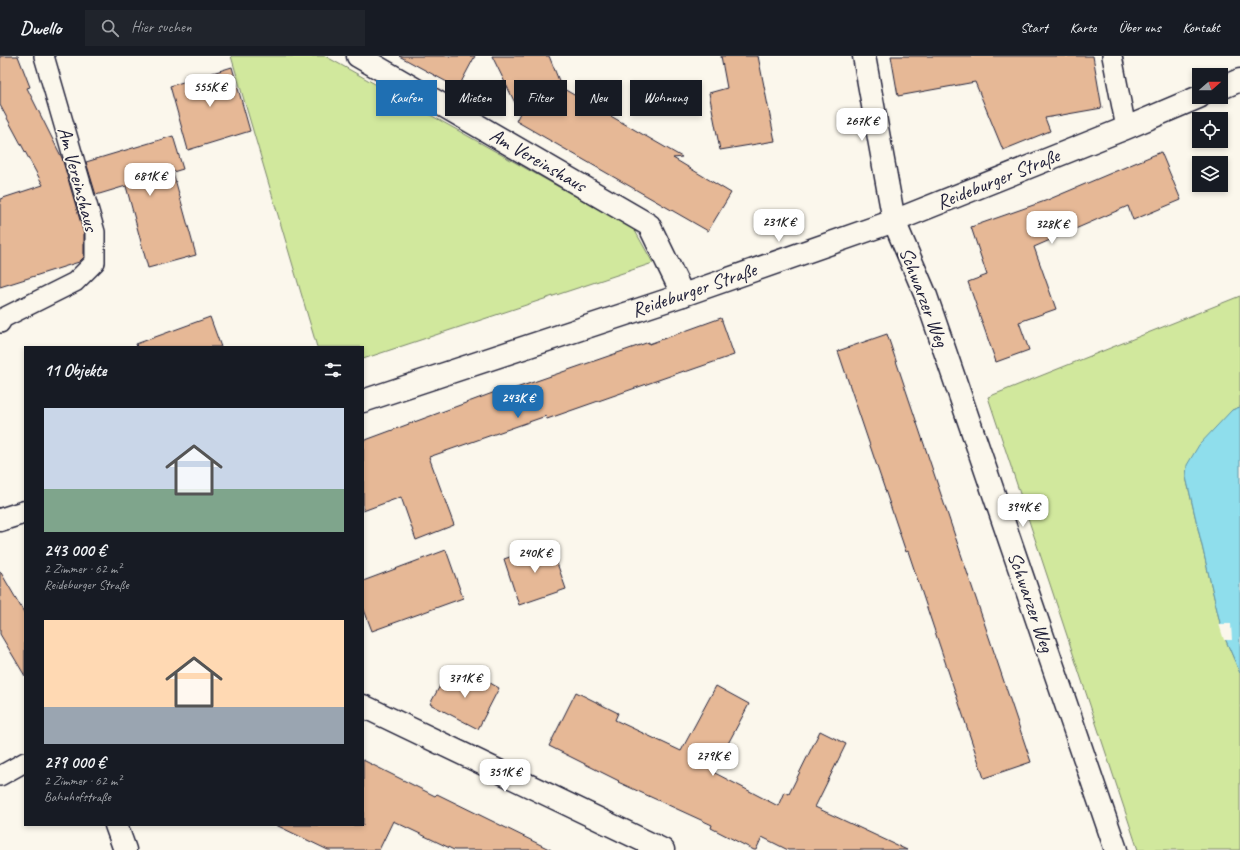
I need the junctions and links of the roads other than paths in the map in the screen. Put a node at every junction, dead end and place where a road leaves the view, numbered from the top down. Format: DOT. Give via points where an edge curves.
graph roads {
  1 [pos="44,56"];
  2 [pos="358,56"];
  3 [pos="864,56"];
  4 [pos="1112,56"];
  5 [pos="1240,80"];
  6 [pos="1228,85"];
  7 [pos="1192,100"];
  8 [pos="1126,128"];
  9 [pos="894,221"];
  10 [pos="683,295"];
  11 [pos="0,324"];
  12 [pos="364,401"];
  13 [pos="24,512"];
  14 [pos="0,520"];
  15 [pos="364,706"];
  16 [pos="24,763"];
  17 [pos="0,776"];
  18 [pos="116,826"];
  19 [pos="125,850"];
  20 [pos="663,850"];
  21 [pos="1116,850"];
  1 -- 11 [label="lane, Am Vereinshaus" via="94,232 95,262 75,282 3,318"];
  2 -- 10 [label="street, Am Vereinshaus" via="649,225"];
  3 -- 9 [label="street, Schwarzer Weg"];
  4 -- 8 [label="lane"];
  5 -- 6 [label="street"];
  7 -- 8 [label="street, Reideburger Straße"];
  8 -- 9 [label="street, Reideburger Straße"];
  9 -- 10 [label="street, Reideburger Straße"];
  9 -- 21 [label="street, Schwarzer Weg" via="926,296"];
  10 -- 12 [label="street, Reideburger Straße"];
  13 -- 14 [label="street"];
  15 -- 20 [label="street"];
  16 -- 17 [label="lane"];
  18 -- 19 [label="street"];
}
